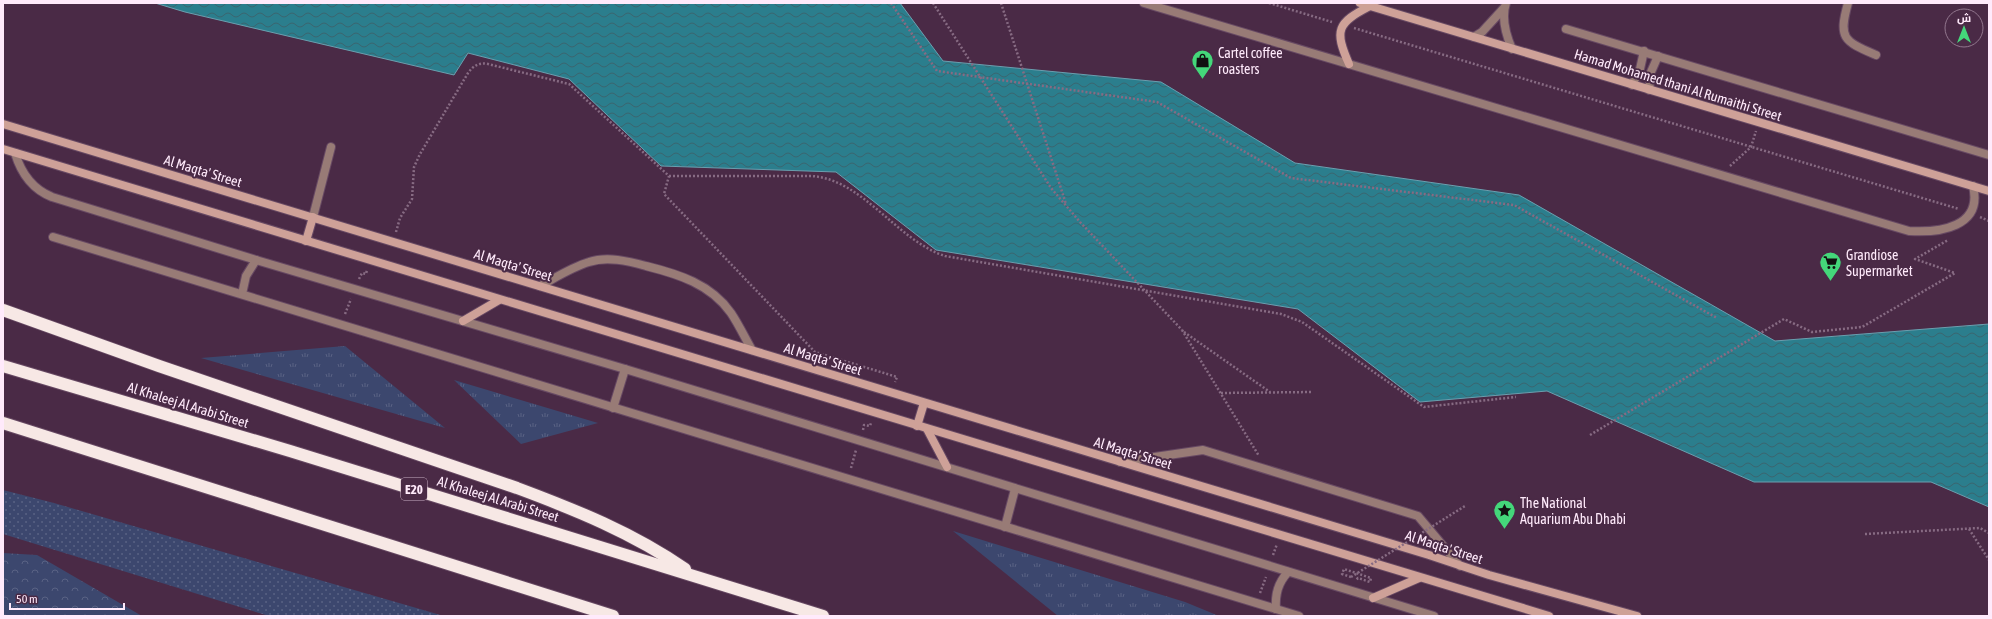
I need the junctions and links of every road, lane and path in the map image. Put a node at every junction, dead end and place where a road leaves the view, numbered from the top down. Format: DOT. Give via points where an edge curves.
graph roads {
  1 [pos="891,3"];
  2 [pos="933,3"];
  3 [pos="1001,3"];
  4 [pos="1144,3"];
  5 [pos="1269,3"];
  6 [pos="1360,3"];
  7 [pos="1848,3"];
  8 [pos="1370,6"];
  9 [pos="1505,6"];
  10 [pos="1343,25"];
  11 [pos="1566,29"];
  12 [pos="1474,37"];
  13 [pos="1512,49"];
  14 [pos="1644,51"];
  15 [pos="1876,55"];
  16 [pos="1658,56"];
  17 [pos="1349,64"];
  18 [pos="1632,85"];
  19 [pos="1649,90"];
  20 [pos="1758,123"];
  21 [pos="3,124"];
  22 [pos="331,147"];
  23 [pos="1751,147"];
  24 [pos="3,149"];
  25 [pos="15,152"];
  26 [pos="1989,155"];
  27 [pos="669,176"];
  28 [pos="1726,176"];
  29 [pos="1973,186"];
  30 [pos="1989,191"];
  31 [pos="1067,206"];
  32 [pos="1970,213"];
  33 [pos="313,217"];
  34 [pos="1985,219"];
  35 [pos="1989,221"];
  36 [pos="1978,223"];
  37 [pos="53,237"];
  38 [pos="1953,237"];
  39 [pos="306,241"];
  40 [pos="394,242"];
  41 [pos="256,260"];
  42 [pos="371,261"];
  43 [pos="540,286"];
  44 [pos="355,289"];
  45 [pos="242,294"];
  46 [pos="499,300"];
  47 [pos="3,310"];
  48 [pos="1717,318"];
  49 [pos="463,321"];
  50 [pos="341,324"];
  51 [pos="1182,330"];
  52 [pos="752,350"];
  53 [pos="3,366"];
  54 [pos="625,369"];
  55 [pos="1270,392"];
  56 [pos="1313,392"];
  57 [pos="891,393"];
  58 [pos="1221,393"];
  59 [pos="1516,397"];
  60 [pos="924,403"];
  61 [pos="613,408"];
  62 [pos="874,413"];
  63 [pos="3,422"];
  64 [pos="917,426"];
  65 [pos="927,429"];
  66 [pos="1590,435"];
  67 [pos="859,441"];
  68 [pos="1120,462"];
  69 [pos="947,467"];
  70 [pos="1268,470"];
  71 [pos="848,478"];
  72 [pos="1015,489"];
  73 [pos="1465,506"];
  74 [pos="1005,527"];
  75 [pos="1969,528"];
  76 [pos="1989,533"];
  77 [pos="1865,534"];
  78 [pos="1280,536"];
  79 [pos="1989,560"];
  80 [pos="1269,566"];
  81 [pos="1460,566"];
  82 [pos="1288,572"];
  83 [pos="694,575"];
  84 [pos="1358,578"];
  85 [pos="1419,578"];
  86 [pos="1373,598"];
  87 [pos="1257,603"];
  88 [pos="1276,609"];
  89 [pos="613,616"];
  90 [pos="823,616"];
  91 [pos="1299,616"];
  92 [pos="1434,616"];
  93 [pos="1549,616"];
  94 [pos="1637,616"];
  1 -- 48 [label="path" via="937,71 1157,102 1291,178 1514,205"];
  2 -- 31 [label="path, bridge" via="1051,188"];
  3 -- 31 [label="path, bridge"];
  4 -- 17 [label="street"];
  5 -- 10 [label="path"];
  6 -- 8 [label="street, Hamad Mohamed thani Al Rumaithi Street"];
  7 -- 15 [label="street" via="1843,26 1847,39"];
  8 -- 10 [label="street" via="1348,18"];
  8 -- 12 [label="street, Hamad Mohamed thani Al Rumaithi Street"];
  9 -- 12 [label="street" via="1482,32"];
  9 -- 13 [label="street" via="1506,30"];
  10 -- 17 [label="street" via="1340,40"];
  10 -- 23 [label="path"];
  11 -- 14 [label="street"];
  12 -- 13 [label="street, Hamad Mohamed thani Al Rumaithi Street"];
  13 -- 18 [label="street, Hamad Mohamed thani Al Rumaithi Street"];
  14 -- 16 [label="street"];
  14 -- 18 [label="street" via="1640,69"];
  16 -- 19 [label="street" via="1651,72"];
  16 -- 26 [label="street"];
  17 -- 28 [label="street"];
  18 -- 19 [label="street, Hamad Mohamed thani Al Rumaithi Street"];
  19 -- 20 [label="street, Hamad Mohamed thani Al Rumaithi Street"];
  20 -- 23 [label="path"];
  20 -- 29 [label="street, Hamad Mohamed thani Al Rumaithi Street"];
  21 -- 33 [label="street, Al Maqta' Street"];
  22 -- 33 [label="street"];
  23 -- 28 [label="path" via="1732,164"];
  23 -- 32 [label="path"];
  24 -- 25 [label="street"];
  25 -- 39 [label="street"];
  25 -- 41 [label="street" via="23,172 44,194"];
  27 -- 40 [label="path" via="569,84 488,64 478,64 468,73 420,154 414,167 412,199 400,218"];
  27 -- 57 [label="path" via="664,194 815,352 897,377"];
  27 -- 59 [label="path" via="829,178 846,186 924,247 945,256 1281,314 1302,322 1424,407"];
  28 -- 32 [label="street" via="1909,231 1948,228 1960,223"];
  29 -- 30 [label="street, Hamad Mohamed thani Al Rumaithi Street"];
  29 -- 32 [label="street" via="1975,200"];
  31 -- 51 [label="path, bridge"];
  32 -- 34 [label="path"];
  33 -- 39 [label="street"];
  33 -- 40 [label="street, Al Maqta' Street"];
  34 -- 35 [label="path"];
  34 -- 36 [label="path"];
  37 -- 45 [label="street"];
  38 -- 66 [label="path" via="1915,259 1955,273 1862,326 1812,332 1784,319"];
  39 -- 42 [label="street"];
  40 -- 43 [label="street, Al Maqta' Street"];
  41 -- 44 [label="street"];
  41 -- 45 [label="street" via="246,276"];
  42 -- 44 [label="path" via="366,274 362,272"];
  42 -- 46 [label="street"];
  43 -- 52 [label="street, Al Maqta' Street"];
  43 -- 52 [label="street" via="588,262 600,260 640,264 675,274 699,284 720,302 730,312"];
  44 -- 49 [label="street"];
  44 -- 50 [label="path"];
  45 -- 50 [label="street"];
  46 -- 49 [label="street"];
  46 -- 62 [label="street"];
  47 -- 83 [label="highway" via="561,505 635,538"];
  49 -- 54 [label="street"];
  50 -- 61 [label="street"];
  51 -- 55 [label="path"];
  51 -- 58 [label="path"];
  52 -- 57 [label="street, Al Maqta' Street"];
  53 -- 83 [label="highway, Al Khaleej Al Arabi Street / E20" via="298,453"];
  54 -- 61 [label="street"];
  54 -- 67 [label="street"];
  55 -- 56 [label="path"];
  55 -- 58 [label="path"];
  57 -- 60 [label="street, Al Maqta' Street"];
  58 -- 70 [label="path"];
  60 -- 64 [label="street"];
  60 -- 68 [label="street, Al Maqta' Street"];
  61 -- 71 [label="street"];
  62 -- 64 [label="street"];
  62 -- 67 [label="path" via="870,426 864,425"];
  63 -- 89 [label="highway"];
  64 -- 65 [label="street"];
  65 -- 69 [label="street"];
  65 -- 78 [label="street"];
  67 -- 69 [label="street"];
  67 -- 71 [label="path"];
  68 -- 70 [label="street" via="1203,450"];
  68 -- 81 [label="street, Al Maqta' Street"];
  69 -- 72 [label="street"];
  70 -- 81 [label="street" via="1418,516"];
  71 -- 74 [label="street"];
  72 -- 74 [label="street"];
  72 -- 80 [label="street"];
  73 -- 84 [label="path, bridge" via="1351,577 1342,574 1344,569 1372,578 1370,582"];
  74 -- 87 [label="street"];
  75 -- 76 [label="path" via="1980,528"];
  75 -- 77 [label="path"];
  75 -- 79 [label="path"];
  78 -- 80 [label="path"];
  78 -- 85 [label="street"];
  80 -- 82 [label="street"];
  80 -- 87 [label="path"];
  81 -- 94 [label="street, Al Maqta' Street"];
  82 -- 86 [label="street"];
  82 -- 88 [label="street" via="1278,585"];
  83 -- 90 [label="highway, Al Khaleej Al Arabi Street / E20"];
  85 -- 86 [label="street"];
  85 -- 93 [label="street"];
  86 -- 92 [label="street"];
  87 -- 88 [label="street"];
  88 -- 91 [label="street"];
}
